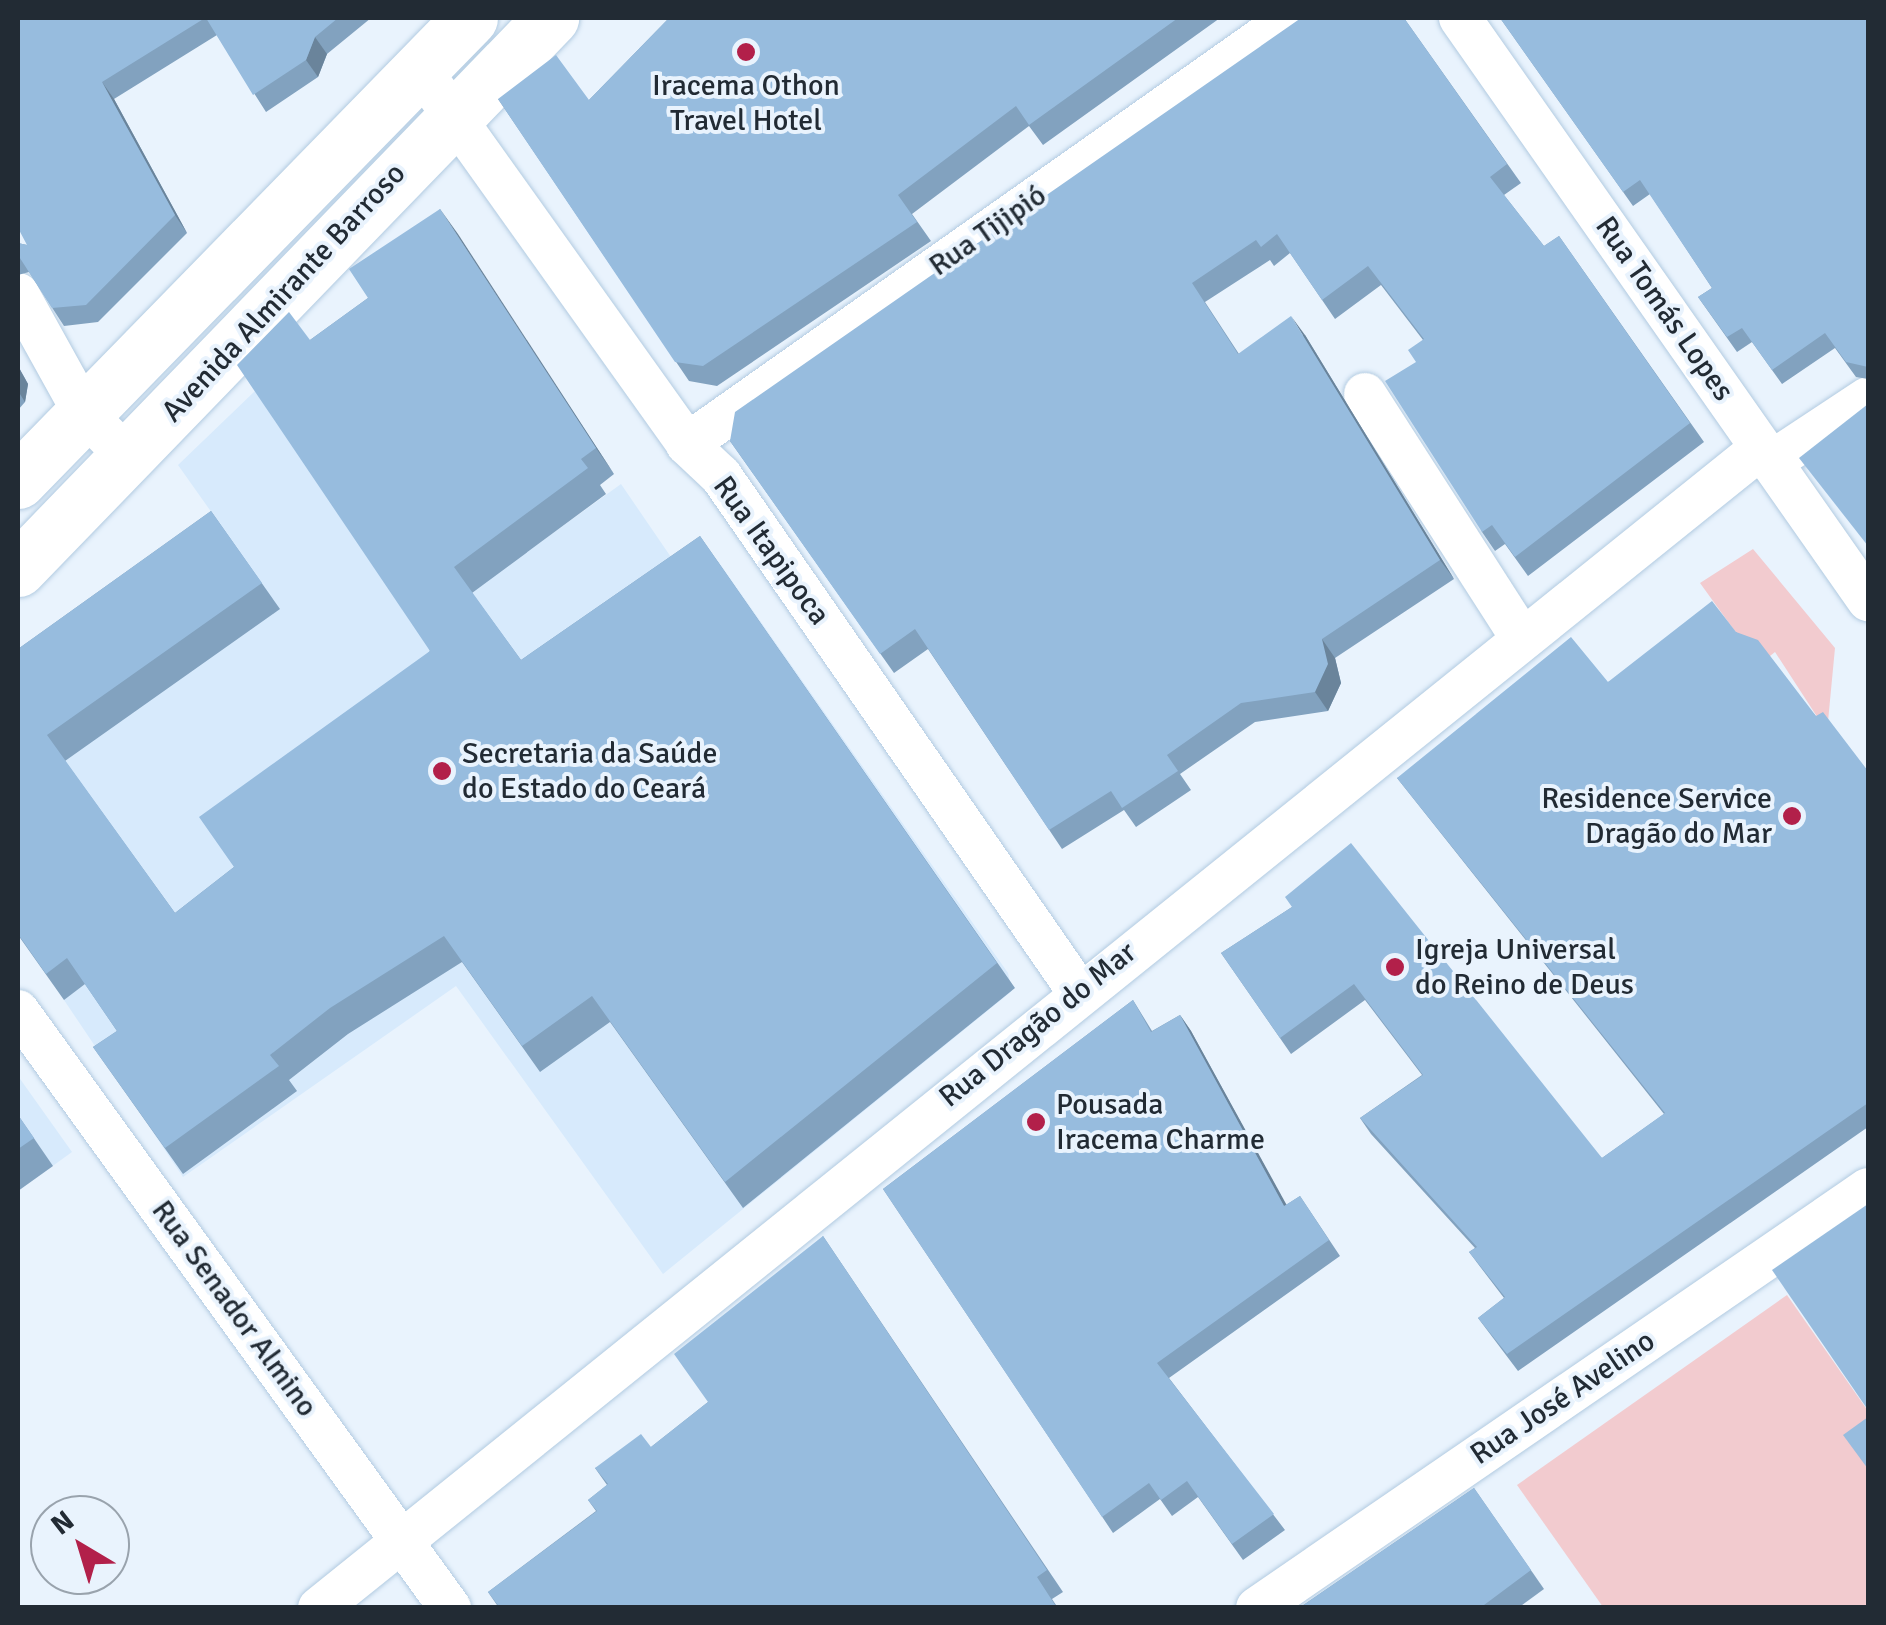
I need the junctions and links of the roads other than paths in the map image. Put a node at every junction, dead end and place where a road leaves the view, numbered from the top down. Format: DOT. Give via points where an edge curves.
graph roads {
  1 [pos="470,18"];
  2 [pos="551,18"];
  3 [pos="1290,18"];
  4 [pos="1460,18"];
  5 [pos="420,69"];
  6 [pos="453,115"];
  7 [pos="18,294"];
  8 [pos="1365,394"];
  9 [pos="1868,398"];
  10 [pos="84,413"];
  11 [pos="686,444"];
  12 [pos="1766,455"];
  13 [pos="128,457"];
  14 [pos="18,481"];
  15 [pos="18,569"];
  16 [pos="1868,600"];
  17 [pos="1522,639"];
  18 [pos="1078,991"];
  19 [pos="18,1011"];
  20 [pos="1868,1189"];
  21 [pos="402,1540"];
  22 [pos="318,1608"];
  23 [pos="450,1608"];
  24 [pos="1257,1608"];
  1 -- 5 [label="main road, Avenida Almirante Barroso"];
  2 -- 6 [label="main road, Avenida Almirante Barroso"];
  3 -- 11 [label="street, Rua Tijipió"];
  4 -- 12 [label="street, Rua Tomás Lopes"];
  5 -- 6 [label="street, Rua Itapipoca"];
  5 -- 10 [label="main road, Avenida Almirante Barroso"];
  6 -- 11 [label="street, Rua Itapipoca"];
  6 -- 13 [label="main road, Avenida Almirante Barroso"];
  7 -- 10 [label="street"];
  8 -- 17 [label="street"];
  9 -- 12 [label="street, Rua Dragão do Mar"];
  10 -- 13 [label="street"];
  10 -- 14 [label="main road, Avenida Almirante Barroso"];
  11 -- 18 [label="street, Rua Itapipoca" via="722,476"];
  12 -- 16 [label="street, Rua Tomás Lopes"];
  12 -- 17 [label="street, Rua Dragão do Mar"];
  13 -- 15 [label="main road, Avenida Almirante Barroso"];
  17 -- 18 [label="street, Rua Dragão do Mar"];
  18 -- 21 [label="street, Rua Dragão do Mar"];
  19 -- 21 [label="street, Rua Senador Almino"];
  20 -- 24 [label="street, Rua José Avelino"];
  21 -- 22 [label="street, Rua Dragão do Mar"];
  21 -- 23 [label="street, Rua Senador Almino"];
}
